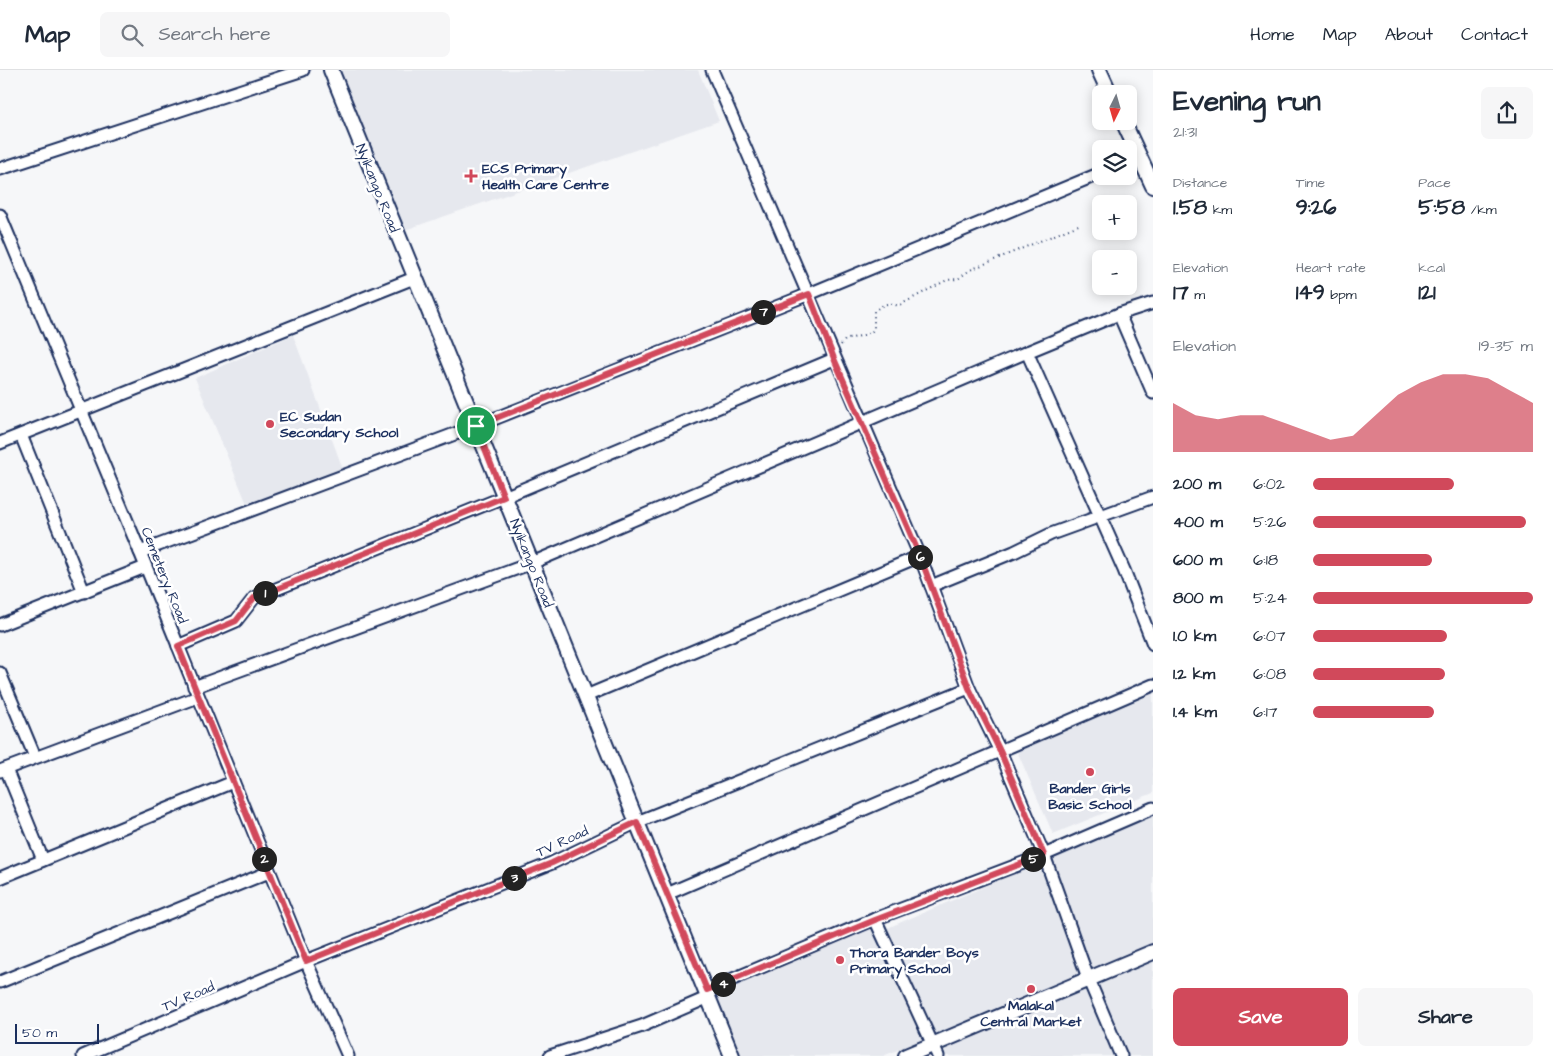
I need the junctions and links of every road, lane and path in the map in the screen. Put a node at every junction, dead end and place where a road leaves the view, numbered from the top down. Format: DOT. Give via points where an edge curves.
graph roads {
  1 [pos="303,70"];
  2 [pos="331,70"];
  3 [pos="712,70"];
  4 [pos="1099,70"];
  5 [pos="1106,85"];
  6 [pos="1137,163"];
  7 [pos="0,169"];
  8 [pos="1092,177"];
  9 [pos="1153,186"];
  10 [pos="0,215"];
  11 [pos="1081,224"];
  12 [pos="414,278"];
  13 [pos="809,294"];
  14 [pos="1153,303"];
  15 [pos="1119,314"];
  16 [pos="1028,352"];
  17 [pos="834,360"];
  18 [pos="1153,393"];
  19 [pos="81,411"];
  20 [pos="861,422"];
  21 [pos="476,426"];
  22 [pos="21,435"];
  23 [pos="0,443"];
  24 [pos="504,497"];
  25 [pos="1153,497"];
  26 [pos="1101,516"];
  27 [pos="140,552"];
  28 [pos="920,556"];
  29 [pos="532,562"];
  30 [pos="145,567"];
  31 [pos="931,586"];
  32 [pos="84,592"];
  33 [pos="0,625"];
  34 [pos="1153,644"];
  35 [pos="178,646"];
  36 [pos="0,673"];
  37 [pos="1153,684"];
  38 [pos="969,688"];
  39 [pos="196,692"];
  40 [pos="586,696"];
  41 [pos="1000,751"];
  42 [pos="35,758"];
  43 [pos="3,770"];
  44 [pos="233,782"];
  45 [pos="1153,808"];
  46 [pos="637,822"];
  47 [pos="1044,855"];
  48 [pos="42,860"];
  49 [pos="269,872"];
  50 [pos="0,878"];
  51 [pos="667,894"];
  52 [pos="875,920"];
  53 [pos="1153,952"];
  54 [pos="306,961"];
  55 [pos="1088,978"];
  56 [pos="0,982"];
  57 [pos="708,993"];
  58 [pos="936,1050"];
  59 [pos="83,1056"];
  60 [pos="348,1056"];
  61 [pos="550,1056"];
  62 [pos="732,1056"];
  63 [pos="906,1056"];
  64 [pos="1121,1056"];
  1 -- 7 [label="street"];
  2 -- 12 [label="street, Nyikango Road"];
  3 -- 13 [label="street"];
  4 -- 5 [label="street"];
  6 -- 9 [label="street"];
  8 -- 13 [label="street"];
  10 -- 19 [label="street, Cemetery Road"];
  11 -- 17 [label="path" via="970,270 958,279 947,280 898,306 884,304 874,311 871,333 845,340"];
  12 -- 19 [label="street"];
  12 -- 21 [label="street, Nyikango Road"];
  13 -- 17 [label="street"];
  13 -- 21 [label="street"];
  14 -- 15 [label="street"];
  15 -- 16 [label="street"];
  15 -- 18 [label="street"];
  16 -- 20 [label="street"];
  16 -- 26 [label="street"];
  17 -- 20 [label="street"];
  17 -- 24 [label="street"];
  19 -- 22 [label="street"];
  19 -- 27 [label="street, Cemetery Road"];
  20 -- 28 [label="street"];
  20 -- 29 [label="street"];
  21 -- 24 [label="street, Nyikango Road"];
  21 -- 27 [label="street"];
  22 -- 23 [label="street"];
  22 -- 32 [label="street"];
  24 -- 29 [label="street, Nyikango Road"];
  24 -- 35 [label="street" via="254,598 236,621"];
  25 -- 26 [label="street"];
  26 -- 31 [label="street"];
  26 -- 34 [label="street"];
  27 -- 30 [label="street, Cemetery Road"];
  28 -- 31 [label="street"];
  28 -- 40 [label="street"];
  29 -- 39 [label="street"];
  29 -- 40 [label="street, Nyikango Road"];
  30 -- 32 [label="street"];
  30 -- 35 [label="street, Cemetery Road"];
  31 -- 38 [label="street"];
  32 -- 33 [label="street"];
  35 -- 39 [label="street, Cemetery Road"];
  36 -- 42 [label="street"];
  37 -- 41 [label="street"];
  38 -- 41 [label="street"];
  38 -- 46 [label="street, TV Road"];
  39 -- 42 [label="street"];
  39 -- 44 [label="street, Cemetery Road"];
  40 -- 46 [label="street, Nyikango Road"];
  41 -- 47 [label="street"];
  41 -- 51 [label="street"];
  42 -- 43 [label="street"];
  43 -- 48 [label="street"];
  44 -- 48 [label="street"];
  44 -- 49 [label="street, Cemetery Road"];
  45 -- 47 [label="street"];
  46 -- 51 [label="street, Nyikango Road"];
  46 -- 54 [label="street, TV Road" via="552,863"];
  47 -- 52 [label="street"];
  47 -- 55 [label="street"];
  48 -- 50 [label="street"];
  49 -- 54 [label="street, Cemetery Road"];
  49 -- 56 [label="street"];
  51 -- 57 [label="street, Nyikango Road"];
  52 -- 57 [label="street"];
  52 -- 58 [label="street"];
  53 -- 55 [label="street"];
  54 -- 59 [label="street, TV Road"];
  54 -- 60 [label="street, Cemetery Road"];
  55 -- 58 [label="street"];
  55 -- 64 [label="street"];
  57 -- 61 [label="street" via="642,1026"];
  57 -- 62 [label="street, Nyikango Road"];
  58 -- 63 [label="street"];
}
